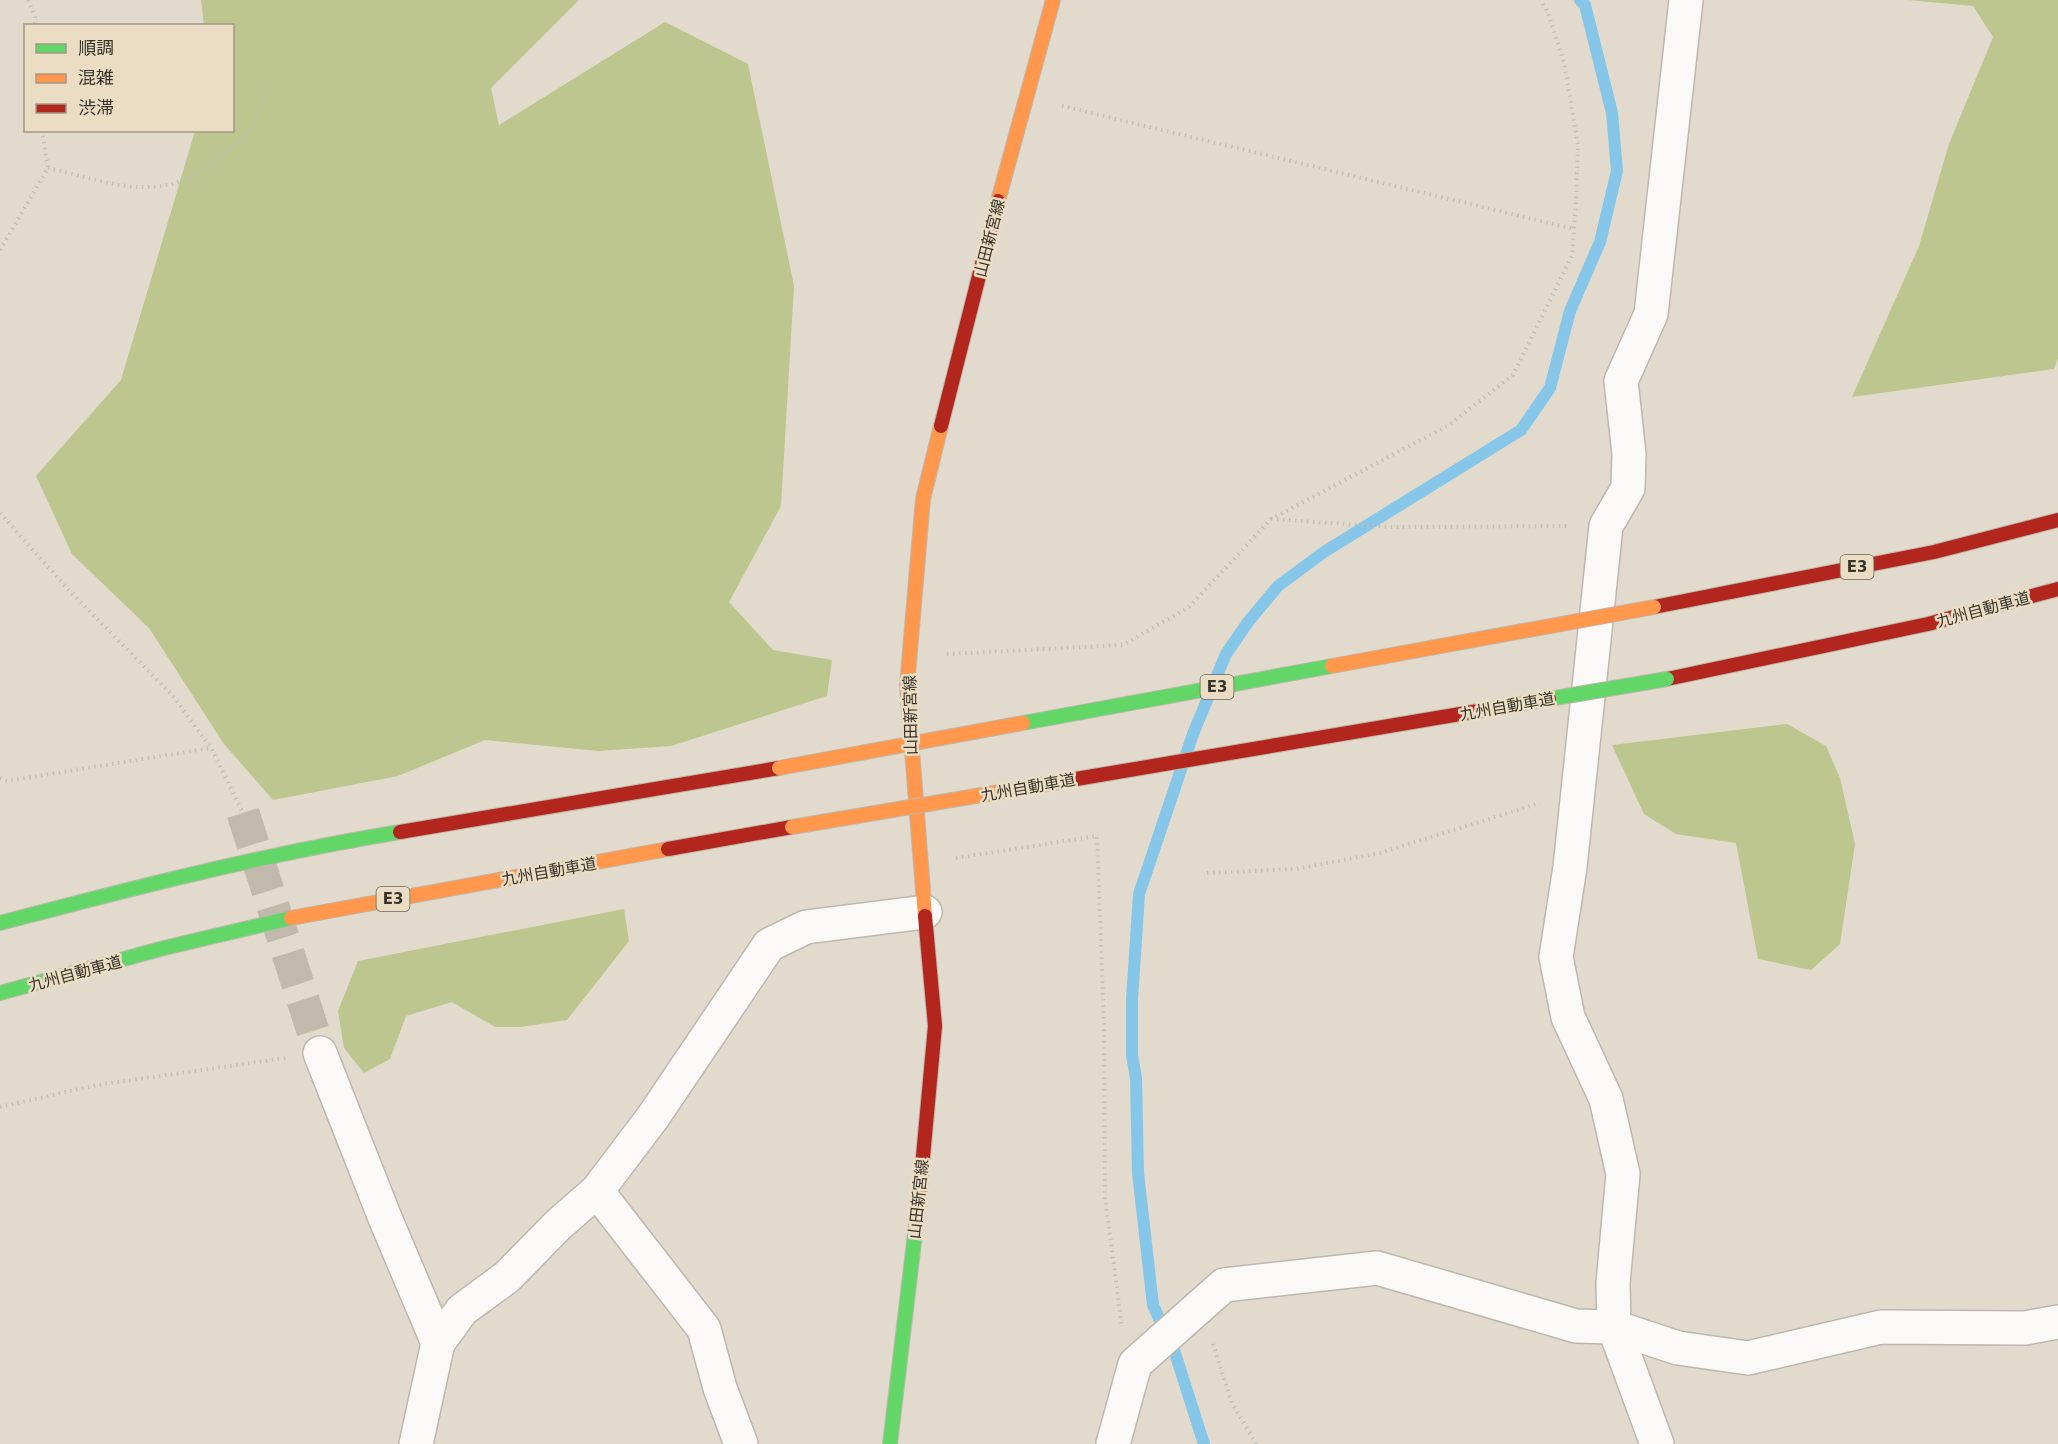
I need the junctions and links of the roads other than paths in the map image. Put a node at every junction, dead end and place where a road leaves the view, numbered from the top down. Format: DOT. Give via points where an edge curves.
graph roads {
  1 [pos="1053,0"];
  2 [pos="1686,0"];
  3 [pos="2058,520"];
  4 [pos="2058,589"];
  5 [pos="925,912"];
  6 [pos="0,923"];
  7 [pos="0,993"];
  8 [pos="320,1053"];
  9 [pos="597,1191"];
  10 [pos="2058,1322"];
  11 [pos="1614,1327"];
  12 [pos="438,1342"];
  13 [pos="416,1444"];
  14 [pos="741,1444"];
  15 [pos="890,1444"];
  16 [pos="1113,1444"];
  17 [pos="1657,1444"];
  1 -- 5 [label="main road, 山田新宮線" via="923,499 908,686"];
  2 -- 11 [label="street" via="1651,314 1621,381 1629,454 1628,488 1606,526 1556,957 1568,1017 1606,1099 1623,1174 1613,1283"];
  3 -- 6 [label="main road, E3, bridge" via="1934,552 1654,607 779,768 296,849"];
  4 -- 7 [label="main road, 九州自動車道 / E3, bridge" via="1928,624 1667,679 792,827 305,915"];
  5 -- 9 [label="street" via="806,927 769,945"];
  5 -- 15 [label="main road, 山田新宮線" via="935,1026"];
  8 -- 12 [label="street"];
  9 -- 12 [label="street" via="507,1276 462,1310"];
  9 -- 14 [label="street" via="704,1329"];
  10 -- 11 [label="street" via="2025,1328 1881,1327 1748,1358 1678,1348"];
  11 -- 16 [label="street" via="1576,1326 1377,1268 1224,1285 1140,1360"];
  11 -- 17 [label="street"];
  12 -- 13 [label="street"];
}
